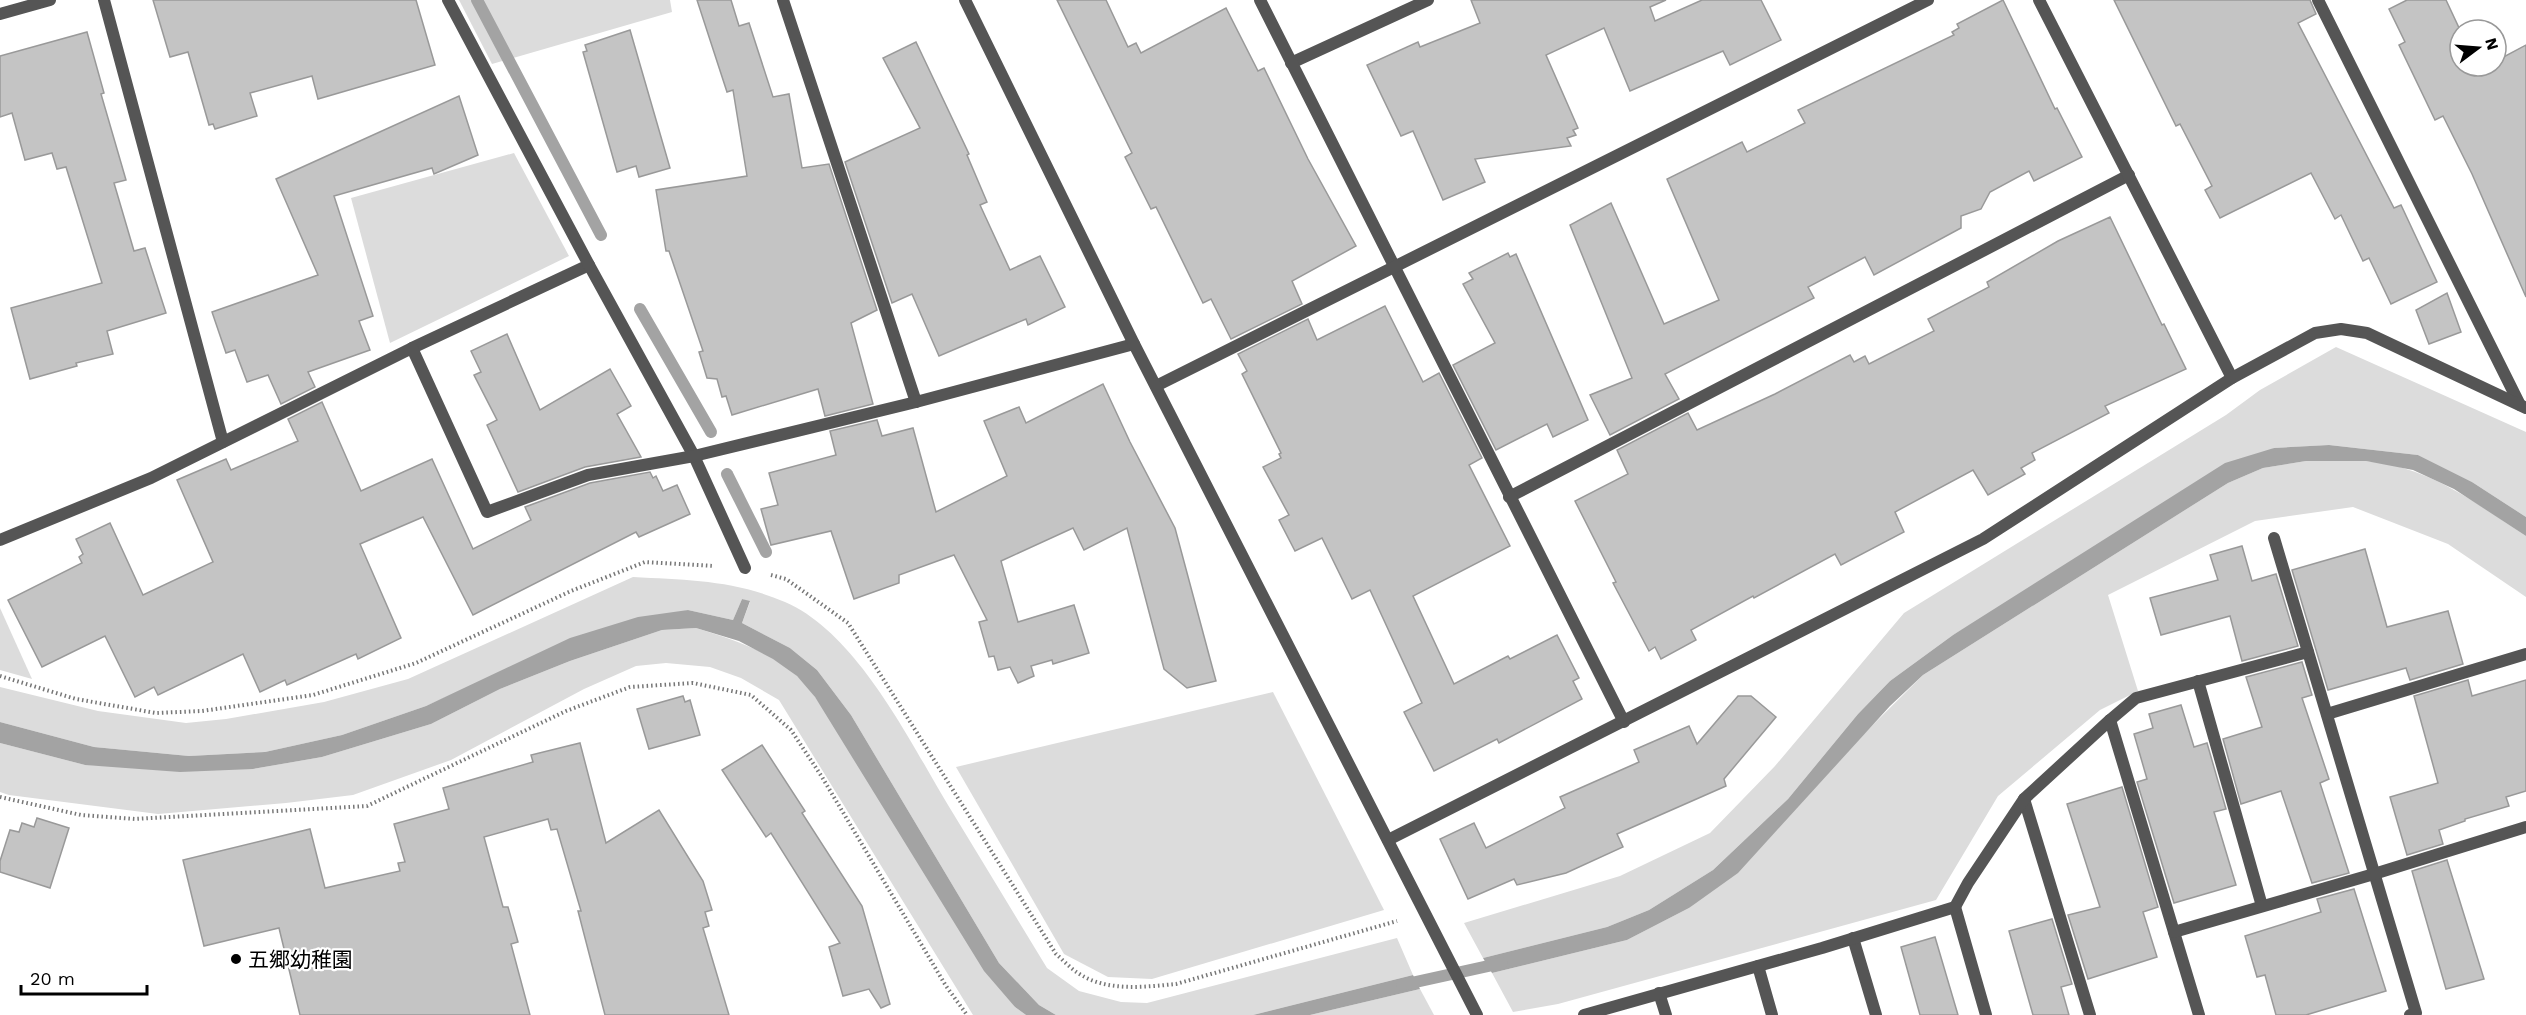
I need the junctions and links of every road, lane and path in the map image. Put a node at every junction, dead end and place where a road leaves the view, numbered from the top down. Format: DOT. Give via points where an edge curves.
graph roads {
  1 [pos="50,0"];
  2 [pos="104,0"];
  3 [pos="448,0"];
  4 [pos="783,0"];
  5 [pos="965,0"];
  6 [pos="1260,0"];
  7 [pos="1428,0"];
  8 [pos="1928,0"];
  9 [pos="2039,0"];
  10 [pos="2318,0"];
  11 [pos="0,14"];
  12 [pos="1292,63"];
  13 [pos="2129,175"];
  14 [pos="589,266"];
  15 [pos="1394,268"];
  16 [pos="1134,344"];
  17 [pos="412,348"];
  18 [pos="2232,378"];
  19 [pos="1156,386"];
  20 [pos="916,402"];
  21 [pos="2523,407"];
  22 [pos="223,442"];
  23 [pos="694,456"];
  24 [pos="1509,497"];
  25 [pos="2274,538"];
  26 [pos="0,540"];
  27 [pos="745,568"];
  28 [pos="2308,652"];
  29 [pos="2526,654"];
  30 [pos="0,676"];
  31 [pos="2198,681"];
  32 [pos="2327,714"];
  33 [pos="2110,720"];
  34 [pos="1624,722"];
  35 [pos="0,798"];
  36 [pos="2024,799"];
  37 [pos="2526,827"];
  38 [pos="1388,840"];
  39 [pos="2374,874"];
  40 [pos="2262,906"];
  41 [pos="1955,908"];
  42 [pos="1426,912"];
  43 [pos="2174,932"];
  44 [pos="1853,938"];
  45 [pos="1758,966"];
  46 [pos="1659,993"];
  47 [pos="967,1015"];
  48 [pos="1477,1015"];
  49 [pos="1584,1015"];
  50 [pos="1666,1015"];
  51 [pos="1772,1015"];
  52 [pos="1876,1015"];
  53 [pos="1986,1015"];
  54 [pos="2090,1015"];
  55 [pos="2199,1015"];
  56 [pos="2410,1015"];
  1 -- 11 [label="street"];
  2 -- 22 [label="street"];
  3 -- 14 [label="street"];
  4 -- 20 [label="street"];
  5 -- 16 [label="street"];
  6 -- 12 [label="street"];
  7 -- 12 [label="street"];
  8 -- 15 [label="street"];
  9 -- 13 [label="street"];
  10 -- 21 [label="street"];
  12 -- 15 [label="street"];
  13 -- 18 [label="street"];
  13 -- 24 [label="street"];
  14 -- 17 [label="street"];
  14 -- 23 [label="street"];
  15 -- 19 [label="street"];
  15 -- 24 [label="street"];
  16 -- 19 [label="street"];
  16 -- 20 [label="street"];
  17 -- 22 [label="street"];
  17 -- 23 [label="street" via="487,512 588,475"];
  18 -- 21 [label="street" via="2315,333 2341,329 2367,333"];
  18 -- 34 [label="street" via="1983,539"];
  19 -- 38 [label="street"];
  20 -- 23 [label="street"];
  22 -- 26 [label="street" via="151,478"];
  23 -- 27 [label="street"];
  24 -- 34 [label="street"];
  25 -- 28 [label="street"];
  27 -- 30 [label="path" via="645,562 571,591 416,663 313,695 202,711 156,713 76,699"];
  27 -- 42 [label="path" via="786,579 848,623 1056,954 1078,974 1100,984 1140,988 1176,984"];
  28 -- 31 [label="street"];
  28 -- 32 [label="street"];
  29 -- 32 [label="street"];
  31 -- 33 [label="street" via="2136,698"];
  31 -- 40 [label="street"];
  32 -- 39 [label="street"];
  33 -- 36 [label="street"];
  33 -- 43 [label="street"];
  34 -- 38 [label="street"];
  35 -- 47 [label="path" via="81,815 135,819 367,806 566,711 630,687 693,683 751,695 792,730"];
  36 -- 41 [label="street"];
  36 -- 54 [label="street"];
  37 -- 39 [label="street"];
  38 -- 42 [label="street"];
  39 -- 40 [label="street"];
  39 -- 56 [label="street" via="2416,1013"];
  40 -- 43 [label="street"];
  41 -- 44 [label="street"];
  41 -- 53 [label="street"];
  42 -- 48 [label="street"];
  43 -- 55 [label="street"];
  44 -- 45 [label="street"];
  44 -- 52 [label="street"];
  45 -- 46 [label="street"];
  45 -- 51 [label="street"];
  46 -- 49 [label="street"];
  46 -- 50 [label="street"];
}
